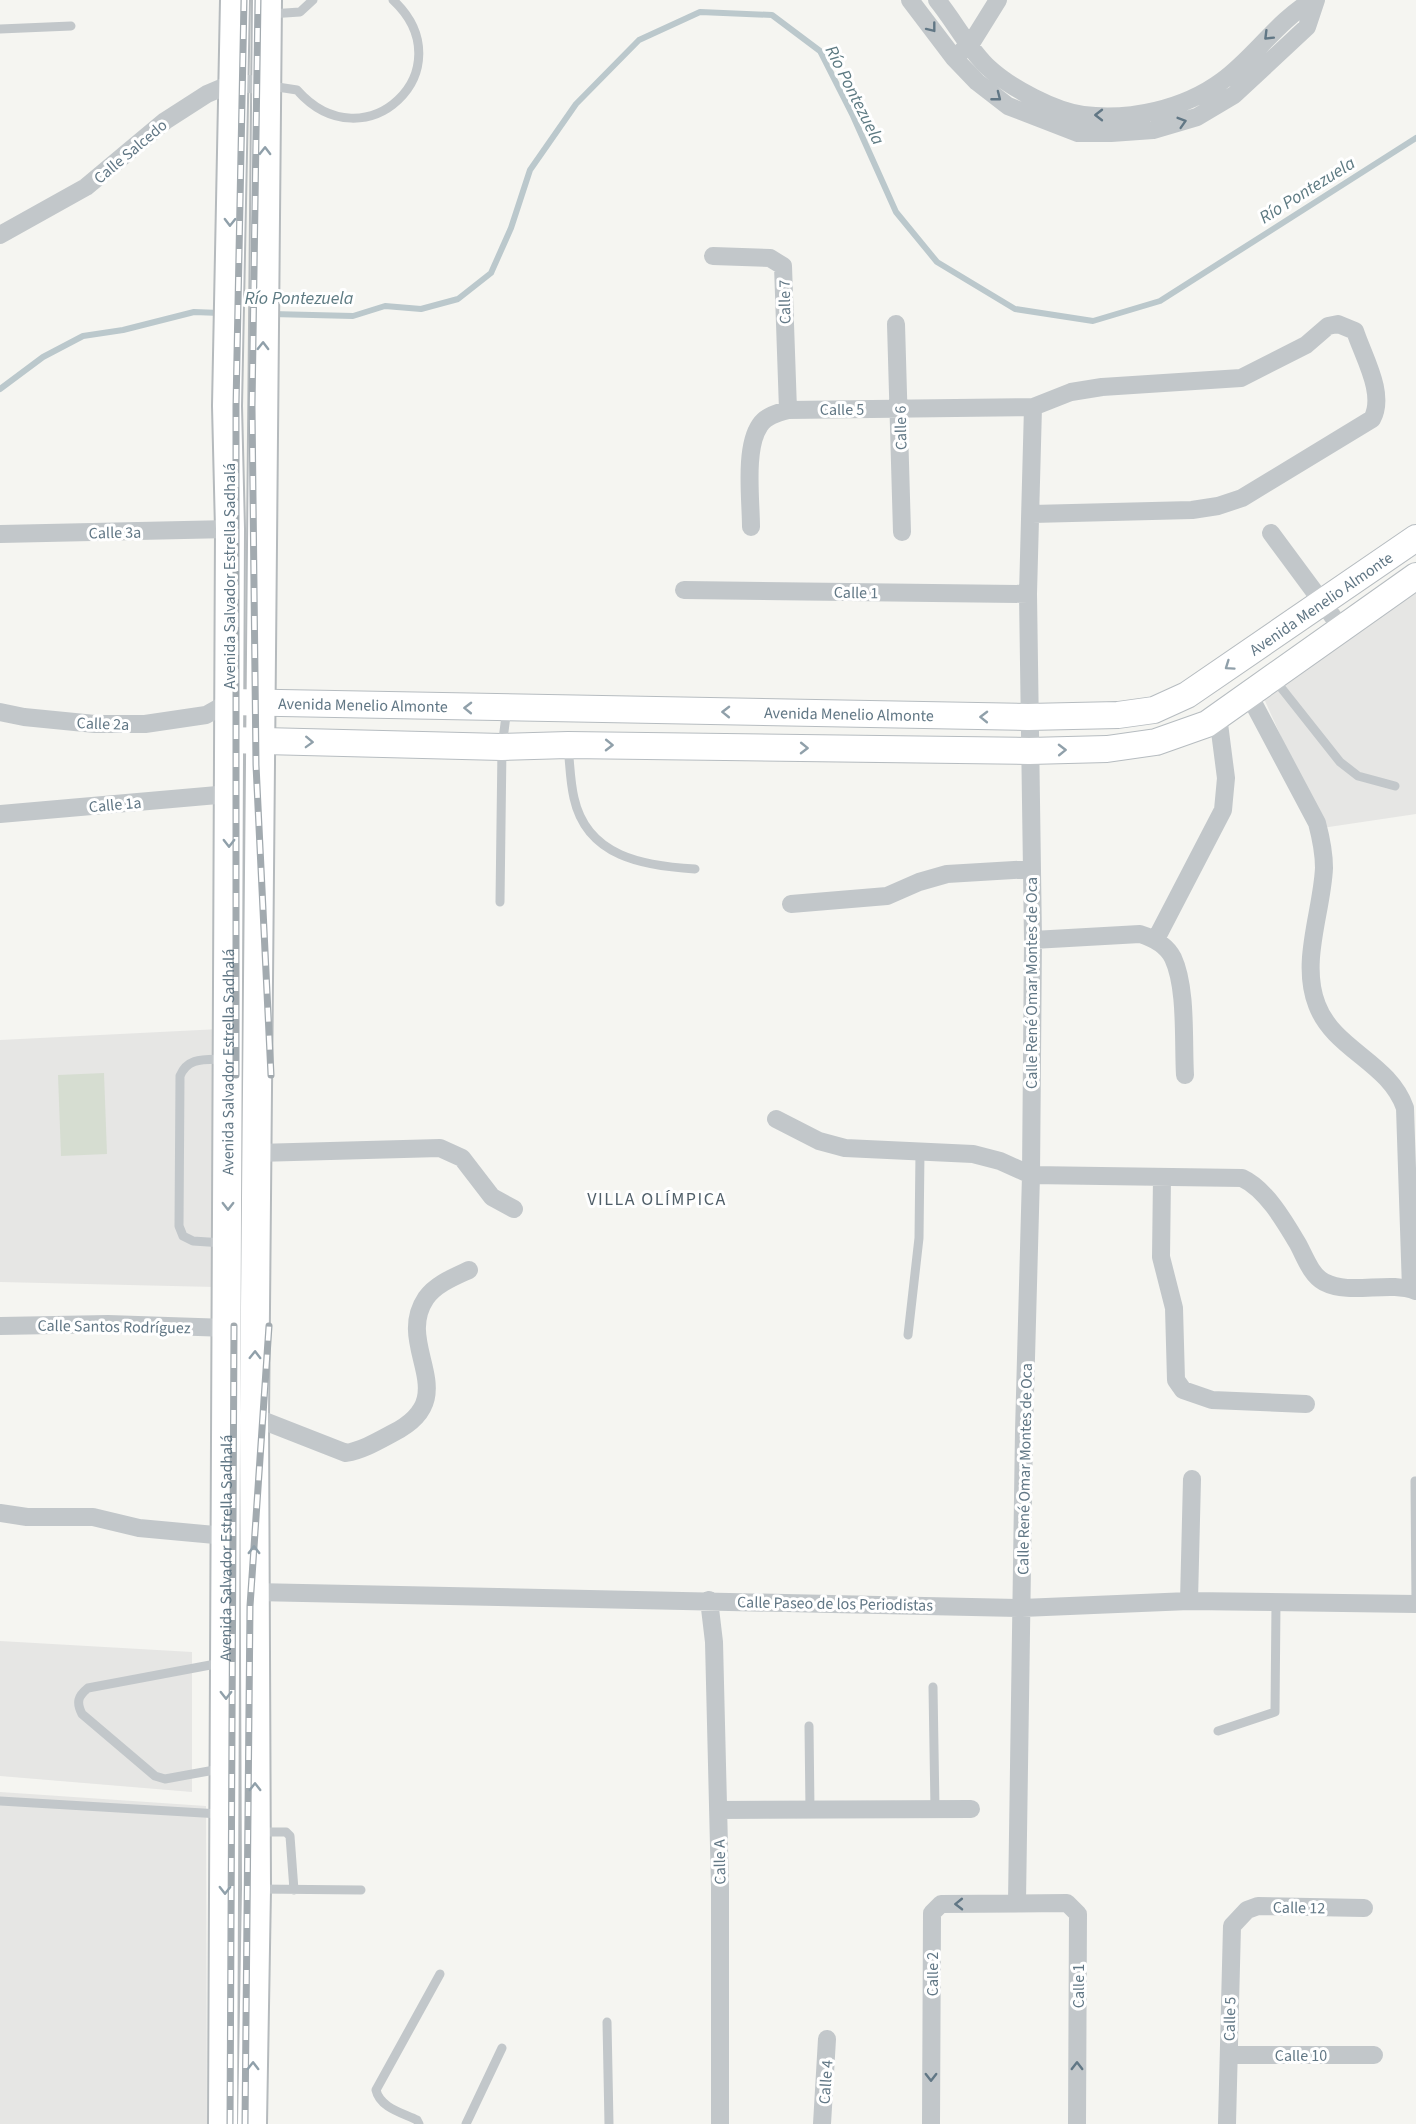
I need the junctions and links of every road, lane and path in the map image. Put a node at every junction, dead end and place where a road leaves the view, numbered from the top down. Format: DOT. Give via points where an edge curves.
graph roads {
  1 [pos="235,0"];
  2 [pos="313,0"];
  3 [pos="393,0"];
  4 [pos="910,0"];
  5 [pos="938,0"];
  6 [pos="998,0"];
  7 [pos="1315,0"];
  8 [pos="1288,6"];
  9 [pos="267,7"];
  10 [pos="71,26"];
  11 [pos="1307,27"];
  12 [pos="0,29"];
  13 [pos="970,45"];
  14 [pos="954,58"];
  15 [pos="233,83"];
  16 [pos="266,85"];
  17 [pos="0,236"];
  18 [pos="713,256"];
  19 [pos="896,324"];
  20 [pos="1033,407"];
  21 [pos="900,409"];
  22 [pos="788,410"];
  23 [pos="1032,514"];
  24 [pos="751,527"];
  25 [pos="230,529"];
  26 [pos="902,532"];
  27 [pos="1271,532"];
  28 [pos="0,534"];
  29 [pos="1416,538"];
  30 [pos="1416,576"];
  31 [pos="684,590"];
  32 [pos="1028,594"];
  33 [pos="1322,602"];
  34 [pos="1342,629"];
  35 [pos="1274,678"];
  36 [pos="1249,695"];
  37 [pos="261,704"];
  38 [pos="507,708"];
  39 [pos="218,709"];
  40 [pos="0,712"];
  41 [pos="1218,716"];
  42 [pos="1028,717"];
  43 [pos="229,740"];
  44 [pos="261,741"];
  45 [pos="568,745"];
  46 [pos="502,747"];
  47 [pos="1029,751"];
  48 [pos="1395,786"];
  49 [pos="229,794"];
  50 [pos="0,814"];
  51 [pos="695,869"];
  52 [pos="1031,869"];
  53 [pos="500,902"];
  54 [pos="791,903"];
  55 [pos="1156,939"];
  56 [pos="1033,940"];
  57 [pos="228,1059"];
  58 [pos="1185,1076"];
  59 [pos="776,1119"];
  60 [pos="920,1152"];
  61 [pos="257,1153"];
  62 [pos="1031,1175"];
  63 [pos="1162,1177"];
  64 [pos="514,1209"];
  65 [pos="228,1244"];
  66 [pos="469,1270"];
  67 [pos="1414,1290"];
  68 [pos="0,1326"];
  69 [pos="228,1328"];
  70 [pos="908,1335"];
  71 [pos="1306,1404"];
  72 [pos="254,1418"];
  73 [pos="1192,1479"];
  74 [pos="1415,1481"];
  75 [pos="0,1513"];
  76 [pos="226,1536"];
  77 [pos="253,1592"];
  78 [pos="710,1600"];
  79 [pos="1190,1601"];
  80 [pos="1276,1603"];
  81 [pos="1416,1605"];
  82 [pos="1022,1608"];
  83 [pos="226,1662"];
  84 [pos="933,1687"];
  85 [pos="809,1726"];
  86 [pos="1218,1731"];
  87 [pos="225,1768"];
  88 [pos="0,1801"];
  89 [pos="718,1809"];
  90 [pos="935,1809"];
  91 [pos="972,1809"];
  92 [pos="810,1810"];
  93 [pos="226,1814"];
  94 [pos="255,1832"];
  95 [pos="256,1889"];
  96 [pos="294,1890"];
  97 [pos="361,1890"];
  98 [pos="1017,1902"];
  99 [pos="1364,1908"];
  100 [pos="1238,1917"];
  101 [pos="440,1974"];
  102 [pos="607,2022"];
  103 [pos="827,2039"];
  104 [pos="502,2048"];
  105 [pos="1229,2055"];
  106 [pos="1374,2055"];
  107 [pos="223,2124"];
  108 [pos="252,2124"];
  109 [pos="419,2124"];
  110 [pos="466,2124"];
  111 [pos="609,2124"];
  112 [pos="720,2124"];
  113 [pos="822,2124"];
  114 [pos="931,2124"];
  115 [pos="1077,2124"];
  116 [pos="1227,2124"];
  1 -- 15 [label="main road, Avenida Salvador Estrella Sadhalá"];
  2 -- 9 [label="lane" via="300,12"];
  3 -- 16 [label="lane" via="414,27 419,63 402,98 380,113 358,119 335,117 321,111 297,90"];
  4 -- 14 [label="street, one-way"];
  5 -- 13 [label="street"];
  6 -- 13 [label="street"];
  7 -- 8 [label="street"];
  7 -- 11 [label="street"];
  8 -- 11 [label="street"];
  8 -- 13 [label="street, one-way" via="1223,81 1190,100 1150,112 1082,115 1056,106 1017,90 989,68"];
  9 -- 16 [label="main road, Avenida Salvador Estrella Sadhalá"];
  10 -- 12 [label="lane"];
  14 -- 11 [label="street, one-way" via="976,82 1008,106 1050,123 1078,133 1153,130 1197,117 1234,95"];
  13 -- 14 [label="street"];
  15 -- 16 [label="street, Calle Salcedo"];
  15 -- 17 [label="street, Calle Salcedo" via="207,94 165,121 86,188"];
  15 -- 25 [label="main road, Avenida Salvador Estrella Sadhalá, one-way" via="227,406"];
  37 -- 16 [label="main road, Avenida Salvador Estrella Sadhalá, one-way"];
  18 -- 22 [label="street, Calle 7" via="770,258 783,267"];
  19 -- 21 [label="street, Calle 6"];
  20 -- 21 [label="street, Calle 5"];
  20 -- 23 [label="street, Calle René Omar Montes de Oca"];
  20 -- 23 [label="street" via="1071,392 1102,387 1241,378 1306,345 1328,326 1338,324 1355,331 1376,392 1372,419 1242,498 1192,510"];
  21 -- 22 [label="street, Calle 5"];
  21 -- 26 [label="street, Calle 6"];
  22 -- 24 [label="street, Calle 5" via="771,415 760,424 753,439"];
  23 -- 32 [label="street, Calle René Omar Montes de Oca"];
  25 -- 28 [label="street, Calle 3a"];
  25 -- 39 [label="main road, Avenida Salvador Estrella Sadhalá"];
  27 -- 33 [label="street"];
  29 -- 33 [label="street, Avenida Menelio Almonte"];
  30 -- 34 [label="street, Avenida Menelio Almonte"];
  31 -- 32 [label="street, Calle 1"];
  32 -- 42 [label="street, Calle René Omar Montes de Oca"];
  33 -- 34 [label="street"];
  33 -- 42 [label="street, Avenida Menelio Almonte, one-way" via="1187,695 1154,710"];
  34 -- 35 [label="street, Avenida Menelio Almonte"];
  35 -- 36 [label="street, Avenida Menelio Almonte"];
  35 -- 48 [label="lane" via="1340,762 1358,776"];
  36 -- 41 [label="street, Avenida Menelio Almonte"];
  36 -- 67 [label="street" via="1317,823 1323,846 1324,868 1310,980 1317,1006 1334,1034 1392,1084 1405,1108"];
  38 -- 37 [label="street, Avenida Menelio Almonte, one-way"];
  37 -- 39 [label="street, Avenida Menelio Almonte"];
  37 -- 44 [label="main road, Avenida Salvador Estrella Sadhalá"];
  42 -- 38 [label="street, Avenida Menelio Almonte, one-way"];
  38 -- 46 [label="lane"];
  39 -- 40 [label="street, Calle 2a" via="145,724 94,724"];
  39 -- 43 [label="main road, Avenida Salvador Estrella Sadhalá"];
  47 -- 41 [label="street, Avenida Menelio Almonte, one-way" via="1107,749 1156,742"];
  41 -- 55 [label="street" via="1226,778 1222,810"];
  42 -- 47 [label="street, Calle René Omar Montes de Oca"];
  43 -- 44 [label="street, Avenida Menelio Almonte"];
  43 -- 49 [label="main road, Avenida Salvador Estrella Sadhalá"];
  44 -- 46 [label="street, Avenida Menelio Almonte, one-way"];
  44 -- 61 [label="main road, Avenida Salvador Estrella Sadhalá"];
  45 -- 46 [label="street, Avenida Menelio Almonte"];
  45 -- 47 [label="street, Avenida Menelio Almonte, one-way"];
  45 -- 51 [label="lane" via="574,799 586,825 600,842 635,862"];
  46 -- 53 [label="lane"];
  47 -- 52 [label="street, Calle René Omar Montes de Oca"];
  49 -- 50 [label="street, Calle 1a"];
  49 -- 57 [label="main road, Avenida Salvador Estrella Sadhalá, one-way"];
  52 -- 54 [label="street" via="947,874 887,896"];
  52 -- 56 [label="street, Calle René Omar Montes de Oca"];
  55 -- 56 [label="street" via="1140,934"];
  55 -- 58 [label="street" via="1172,957 1179,981"];
  56 -- 62 [label="street, Calle René Omar Montes de Oca"];
  57 -- 65 [label="main road, Avenida Salvador Estrella Sadhalá, one-way"];
  57 -- 65 [label="lane" via="194,1060 184,1065 180,1076 179,1226 183,1236 193,1240"];
  59 -- 60 [label="street" via="819,1141 845,1148"];
  60 -- 62 [label="street" via="973,1154"];
  60 -- 70 [label="lane" via="919,1238"];
  61 -- 64 [label="street" via="440,1148 462,1158 492,1197"];
  72 -- 61 [label="main road, Avenida Salvador Estrella Sadhalá, one-way"];
  62 -- 63 [label="street"];
  62 -- 82 [label="street, Calle René Omar Montes de Oca"];
  63 -- 67 [label="street" via="1242,1178 1252,1183 1322,1281 1336,1286"];
  63 -- 71 [label="street" via="1161,1257 1173,1308 1176,1380 1183,1390 1212,1400"];
  65 -- 69 [label="main road, Avenida Salvador Estrella Sadhalá"];
  66 -- 72 [label="street" via="442,1283 427,1298 420,1313 417,1330 427,1398 423,1411 405,1427 359,1451 346,1453"];
  68 -- 69 [label="street, Calle Santos Rodríguez"];
  69 -- 76 [label="main road, Avenida Salvador Estrella Sadhalá"];
  77 -- 72 [label="main road, Avenida Salvador Estrella Sadhalá, one-way"];
  73 -- 79 [label="street"];
  74 -- 81 [label="lane"];
  75 -- 76 [label="street" via="27,1518 93,1517 139,1528"];
  76 -- 83 [label="main road, Avenida Salvador Estrella Sadhalá"];
  77 -- 78 [label="street, Calle Paseo de los Periodistas"];
  94 -- 77 [label="main road, Avenida Salvador Estrella Sadhalá, one-way"];
  78 -- 82 [label="street, Calle Paseo de los Periodistas"];
  78 -- 89 [label="street, Calle A"];
  79 -- 80 [label="street, Calle Paseo de los Periodistas"];
  79 -- 82 [label="street, Calle Paseo de los Periodistas"];
  80 -- 81 [label="street, Calle Paseo de los Periodistas"];
  80 -- 86 [label="lane" via="1275,1713"];
  82 -- 98 [label="street, Calle René Omar Montes de Oca"];
  83 -- 87 [label="main road, Avenida Salvador Estrella Sadhalá, one-way"];
  83 -- 87 [label="lane" via="88,1688 77,1705 81,1714 155,1776 165,1779"];
  84 -- 90 [label="lane"];
  85 -- 92 [label="lane"];
  87 -- 93 [label="main road, Avenida Salvador Estrella Sadhalá"];
  88 -- 93 [label="lane"];
  89 -- 92 [label="street"];
  89 -- 112 [label="street, Calle A"];
  90 -- 91 [label="street"];
  90 -- 92 [label="street"];
  93 -- 107 [label="main road, Avenida Salvador Estrella Sadhalá, one-way"];
  94 -- 95 [label="main road, Avenida Salvador Estrella Sadhalá"];
  94 -- 96 [label="lane" via="286,1832 290,1836"];
  95 -- 96 [label="lane"];
  108 -- 95 [label="main road, Avenida Salvador Estrella Sadhalá, one-way"];
  96 -- 97 [label="lane"];
  98 -- 114 [label="street, Calle 2, one-way" via="941,1904 932,1913"];
  115 -- 98 [label="street, Calle 1, one-way" via="1078,1914 1067,1902"];
  99 -- 100 [label="street, Calle 12" via="1258,1906"];
  100 -- 105 [label="street, Calle 5" via="1230,1934"];
  101 -- 109 [label="lane" via="376,2090 387,2106"];
  102 -- 111 [label="lane"];
  103 -- 113 [label="street, Calle 4"];
  104 -- 110 [label="lane"];
  105 -- 106 [label="street, Calle 10"];
  105 -- 116 [label="street, Calle 5"];
}
